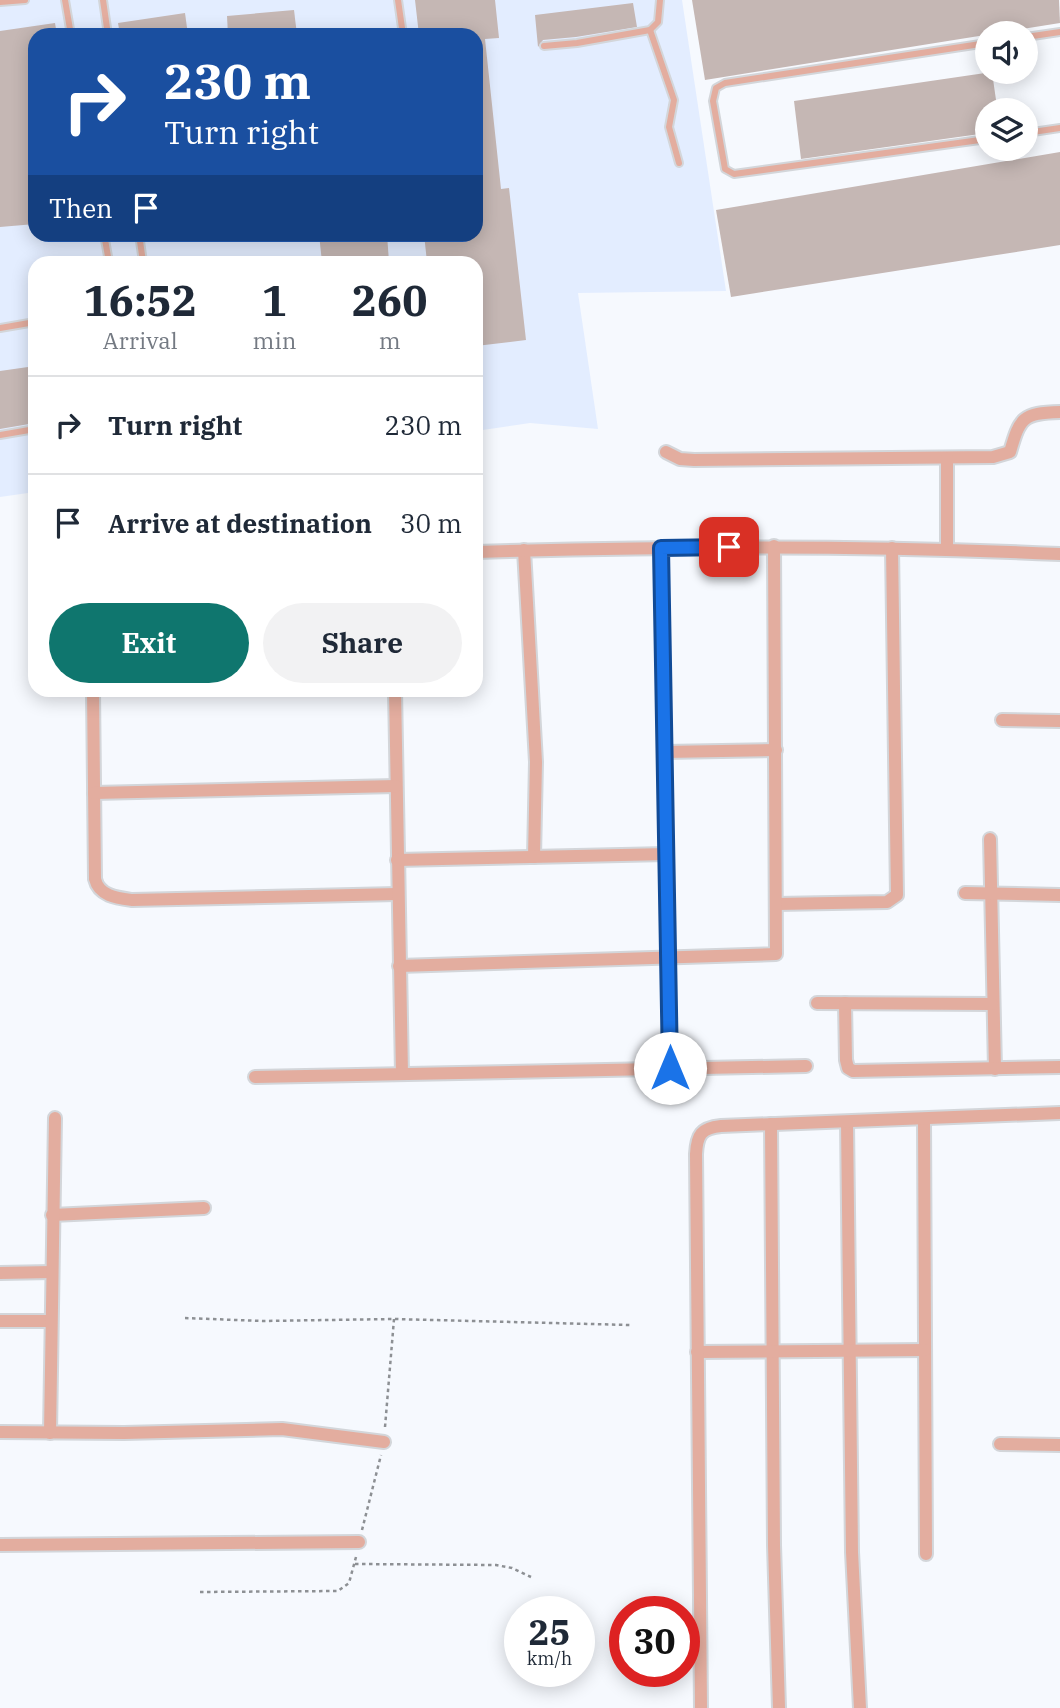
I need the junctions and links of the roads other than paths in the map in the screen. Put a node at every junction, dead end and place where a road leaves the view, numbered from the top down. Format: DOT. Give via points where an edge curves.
graph roads {
  1 [pos="25,0"];
  2 [pos="65,0"];
  3 [pos="103,0"];
  4 [pos="398,0"];
  5 [pos="660,0"];
  6 [pos="0,2"];
  7 [pos="70,28"];
  8 [pos="107,28"];
  9 [pos="402,28"];
  10 [pos="650,30"];
  11 [pos="1060,32"];
  12 [pos="1038,35"];
  13 [pos="975,45"];
  14 [pos="544,47"];
  15 [pos="1060,128"];
  16 [pos="1038,131"];
  17 [pos="975,140"];
  18 [pos="679,163"];
  19 [pos="28,323"];
  20 [pos="0,328"];
  21 [pos="1060,412"];
  22 [pos="28,430"];
  23 [pos="0,435"];
  24 [pos="666,452"];
  25 [pos="947,458"];
  26 [pos="774,547"];
  27 [pos="661,548"];
  28 [pos="891,548"];
  29 [pos="947,549"];
  30 [pos="524,550"];
  31 [pos="483,552"];
  32 [pos="1060,554"];
  33 [pos="93,697"];
  34 [pos="395,697"];
  35 [pos="1002,720"];
  36 [pos="1060,721"];
  37 [pos="776,750"];
  38 [pos="665,752"];
  39 [pos="396,786"];
  40 [pos="94,793"];
  41 [pos="990,839"];
  42 [pos="667,854"];
  43 [pos="534,857"];
  44 [pos="397,860"];
  45 [pos="965,893"];
  46 [pos="397,894"];
  47 [pos="991,894"];
  48 [pos="1060,895"];
  49 [pos="777,904"];
  50 [pos="669,959"];
  51 [pos="399,967"];
  52 [pos="817,1003"];
  53 [pos="845,1003"];
  54 [pos="992,1004"];
  55 [pos="806,1066"];
  56 [pos="1060,1067"];
  57 [pos="670,1068"];
  58 [pos="995,1069"];
  59 [pos="402,1074"];
  60 [pos="255,1077"];
  61 [pos="1060,1113"];
  62 [pos="55,1118"];
  63 [pos="924,1120"];
  64 [pos="847,1122"];
  65 [pos="771,1124"];
  66 [pos="204,1208"];
  67 [pos="52,1215"];
  68 [pos="52,1272"];
  69 [pos="0,1273"];
  70 [pos="0,1321"];
  71 [pos="51,1321"];
  72 [pos="925,1349"];
  73 [pos="849,1350"];
  74 [pos="773,1351"];
  75 [pos="697,1352"];
  76 [pos="0,1432"];
  77 [pos="50,1433"];
  78 [pos="384,1442"];
  79 [pos="1000,1444"];
  80 [pos="1060,1445"];
  81 [pos="359,1542"];
  82 [pos="0,1545"];
  83 [pos="926,1554"];
  84 [pos="701,1708"];
  85 [pos="779,1708"];
  86 [pos="860,1708"];
  1 -- 6 [label="lane"];
  2 -- 7 [label="lane"];
  3 -- 8 [label="lane"];
  4 -- 9 [label="lane"];
  5 -- 10 [label="lane" via="658,22"];
  10 -- 14 [label="lane"];
  10 -- 18 [label="lane" via="674,100 669,128"];
  11 -- 12 [label="lane"];
  13 -- 17 [label="lane" via="724,83 716,88 713,101 724,165 734,174"];
  15 -- 16 [label="lane"];
  19 -- 20 [label="lane"];
  21 -- 25 [label="street" via="1025,418 1005,455"];
  22 -- 23 [label="lane"];
  24 -- 25 [label="street" via="694,460"];
  25 -- 29 [label="street"];
  26 -- 27 [label="street"];
  26 -- 28 [label="street"];
  26 -- 37 [label="street"];
  27 -- 30 [label="street"];
  27 -- 38 [label="street"];
  28 -- 29 [label="street"];
  28 -- 49 [label="street" via="897,895 887,902"];
  29 -- 32 [label="street"];
  30 -- 31 [label="street"];
  30 -- 43 [label="street" via="536,762"];
  33 -- 40 [label="street"];
  34 -- 39 [label="street"];
  35 -- 36 [label="street"];
  37 -- 38 [label="street"];
  37 -- 49 [label="street"];
  38 -- 42 [label="street"];
  39 -- 40 [label="street"];
  39 -- 44 [label="street"];
  40 -- 46 [label="street" via="96,884 117,898"];
  41 -- 47 [label="street"];
  42 -- 43 [label="street"];
  42 -- 50 [label="street"];
  43 -- 44 [label="street"];
  44 -- 46 [label="street"];
  45 -- 47 [label="street"];
  46 -- 51 [label="street"];
  47 -- 48 [label="street"];
  47 -- 54 [label="street"];
  49 -- 50 [label="street" via="778,948 774,956"];
  50 -- 51 [label="street"];
  50 -- 57 [label="street"];
  51 -- 59 [label="street"];
  52 -- 53 [label="street"];
  53 -- 54 [label="street"];
  53 -- 58 [label="street" via="846,1060 851,1071"];
  54 -- 58 [label="street"];
  55 -- 57 [label="street"];
  56 -- 58 [label="street"];
  57 -- 59 [label="street"];
  59 -- 60 [label="street"];
  61 -- 63 [label="street"];
  62 -- 67 [label="street"];
  63 -- 64 [label="street"];
  63 -- 72 [label="street"];
  64 -- 65 [label="street"];
  64 -- 73 [label="street"];
  65 -- 74 [label="street"];
  65 -- 75 [label="street" via="709,1127 697,1138"];
  66 -- 67 [label="street"];
  67 -- 68 [label="street"];
  68 -- 69 [label="street"];
  68 -- 71 [label="street"];
  70 -- 71 [label="street"];
  71 -- 77 [label="street"];
  72 -- 73 [label="street"];
  72 -- 83 [label="street"];
  73 -- 74 [label="street"];
  73 -- 86 [label="street"];
  74 -- 75 [label="street"];
  74 -- 85 [label="street"];
  75 -- 84 [label="street"];
  76 -- 77 [label="street"];
  77 -- 78 [label="street" via="257,1428"];
  79 -- 80 [label="street"];
  81 -- 82 [label="street"];
}
